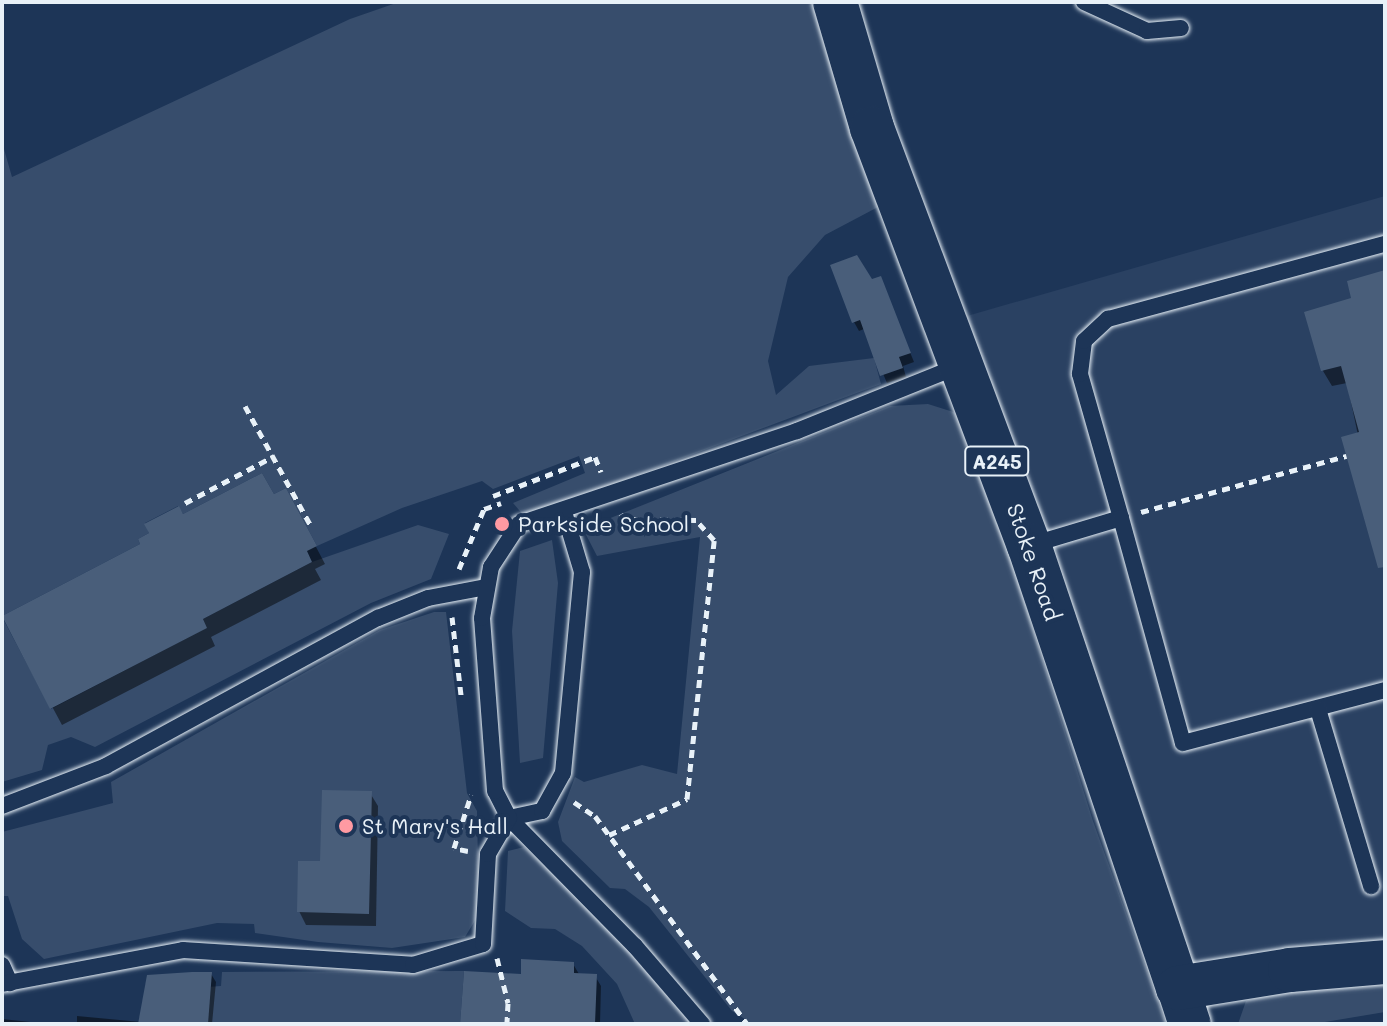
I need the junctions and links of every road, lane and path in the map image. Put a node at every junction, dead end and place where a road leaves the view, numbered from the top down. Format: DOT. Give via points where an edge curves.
graph roads {
  1 [pos="835,2"];
  2 [pos="1084,2"];
  3 [pos="1181,28"];
  4 [pos="1385,244"];
  5 [pos="962,365"];
  6 [pos="245,406"];
  7 [pos="274,456"];
  8 [pos="1346,456"];
  9 [pos="610,492"];
  10 [pos="493,496"];
  11 [pos="185,503"];
  12 [pos="564,512"];
  13 [pos="1121,518"];
  14 [pos="312,528"];
  15 [pos="1029,545"];
  16 [pos="487,587"];
  17 [pos="1385,690"];
  18 [pos="1318,709"];
  19 [pos="2,806"];
  20 [pos="509,818"];
  21 [pos="609,835"];
  22 [pos="1371,886"];
  23 [pos="483,944"];
  24 [pos="1385,962"];
  25 [pos="2,965"];
  26 [pos="6,984"];
  27 [pos="1184,1006"];
  28 [pos="507,1024"];
  29 [pos="702,1024"];
  1 -- 5 [label="main road, Stoke Road / A245" via="872,128"];
  2 -- 3 [label="lane" via="1147,31"];
  4 -- 13 [label="lane" via="1108,319 1084,341 1080,374"];
  5 -- 9 [label="lane" via="797,431"];
  5 -- 15 [label="main road, Stoke Road / A245"];
  6 -- 7 [label="path"];
  7 -- 11 [label="path"];
  7 -- 14 [label="path"];
  8 -- 13 [label="path"];
  9 -- 10 [label="path" via="595,457"];
  9 -- 12 [label="lane"];
  9 -- 21 [label="path" via="624,519 696,520 714,540 687,799"];
  12 -- 16 [label="lane" via="519,524 491,567"];
  12 -- 20 [label="lane" via="582,572 563,773 542,811"];
  13 -- 15 [label="lane"];
  13 -- 18 [label="lane" via="1183,743"];
  15 -- 27 [label="main road, Stoke Road / A245"];
  16 -- 19 [label="lane" via="428,598 378,618 106,766"];
  16 -- 20 [label="lane" via="482,618 495,791"];
  17 -- 18 [label="lane"];
  18 -- 22 [label="lane"];
  20 -- 23 [label="lane" via="488,854"];
  20 -- 29 [label="lane" via="635,946"];
  23 -- 26 [label="lane" via="413,965 183,950"];
  23 -- 28 [label="path" via="496,955 502,972"];
  24 -- 27 [label="main road, A245" via="1290,970"];
  25 -- 26 [label="lane"];
}
